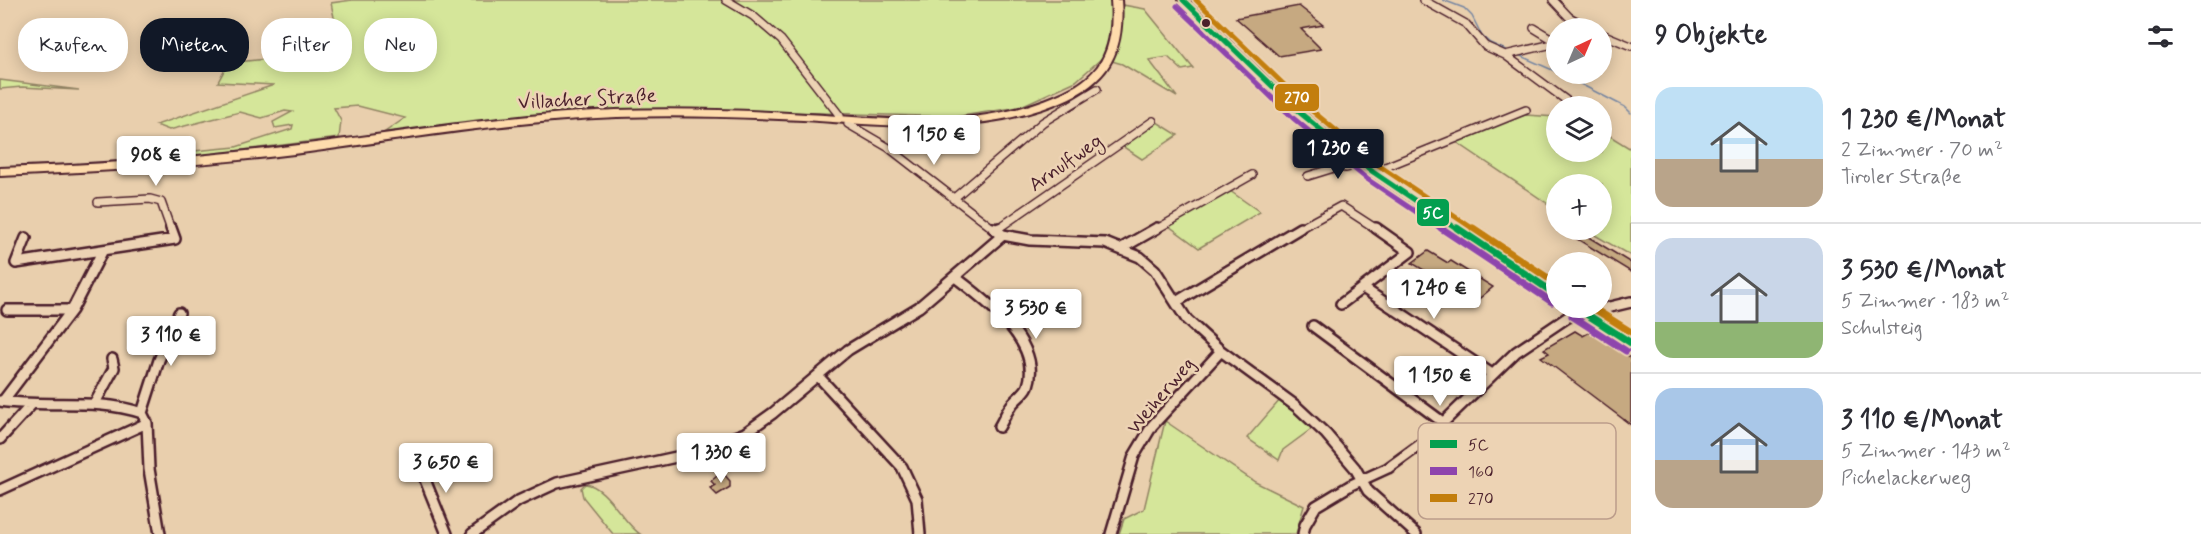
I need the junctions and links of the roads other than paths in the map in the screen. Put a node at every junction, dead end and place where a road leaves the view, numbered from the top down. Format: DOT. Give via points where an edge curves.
graph roads {
  1 [pos="726,0"];
  2 [pos="1183,0"];
  3 [pos="1423,0"];
  4 [pos="1440,0"];
  5 [pos="1553,0"];
  6 [pos="1430,3"];
  7 [pos="1116,5"];
  8 [pos="1571,18"];
  9 [pos="1534,28"];
  10 [pos="1546,36"];
  11 [pos="1612,38"];
  12 [pos="1546,46"];
  13 [pos="1631,46"];
  14 [pos="1510,54"];
  15 [pos="1097,89"];
  16 [pos="1561,96"];
  17 [pos="1526,110"];
  18 [pos="840,116"];
  19 [pos="1153,121"];
  20 [pos="848,124"];
  21 [pos="1367,168"];
  22 [pos="0,172"];
  23 [pos="1252,175"];
  24 [pos="1308,176"];
  25 [pos="953,199"];
  26 [pos="98,202"];
  27 [pos="1000,232"];
  28 [pos="26,238"];
  29 [pos="1122,248"];
  30 [pos="103,250"];
  31 [pos="955,277"];
  32 [pos="1362,288"];
  33 [pos="1546,288"];
  34 [pos="1176,302"];
  35 [pos="1631,302"];
  36 [pos="1341,304"];
  37 [pos="1612,305"];
  38 [pos="8,310"];
  39 [pos="72,310"];
  40 [pos="179,313"];
  41 [pos="1567,318"];
  42 [pos="1593,318"];
  43 [pos="1313,326"];
  44 [pos="1631,343"];
  45 [pos="1221,351"];
  46 [pos="112,359"];
  47 [pos="1492,374"];
  48 [pos="818,376"];
  49 [pos="2,401"];
  50 [pos="95,403"];
  51 [pos="32,404"];
  52 [pos="144,418"];
  53 [pos="1444,423"];
  54 [pos="999,427"];
  55 [pos="0,438"];
  56 [pos="1418,446"];
  57 [pos="419,465"];
  58 [pos="1362,479"];
  59 [pos="0,490"];
  60 [pos="484,529"];
  61 [pos="160,534"];
  62 [pos="447,534"];
  63 [pos="472,534"];
  64 [pos="920,534"];
  65 [pos="1111,534"];
  66 [pos="1303,534"];
  67 [pos="1416,534"];
  1 -- 18 [label="street" via="782,40"];
  2 -- 21 [label="main road" via="1299,112"];
  3 -- 6 [label="street"];
  4 -- 6 [label="street"];
  5 -- 8 [label="street"];
  6 -- 14 [label="street" via="1466,24 1485,46"];
  7 -- 22 [label="main road, Villacher Straße" via="1116,46 1097,74 1053,101 991,118 926,123 724,114 589,115 211,159"];
  9 -- 10 [label="street"];
  11 -- 13 [label="street"];
  12 -- 14 [label="street"];
  14 -- 16 [label="street"];
  15 -- 25 [label="street" via="1043,122"];
  17 -- 21 [label="street"];
  19 -- 27 [label="street, Arnulfweg"];
  20 -- 25 [label="street" via="889,148"];
  21 -- 24 [label="street" via="1337,167"];
  21 -- 33 [label="main road"];
  23 -- 29 [label="street"];
  25 -- 27 [label="street"];
  26 -- 30 [label="street" via="161,202 175,239"];
  27 -- 29 [label="street" via="1030,240 1105,243"];
  27 -- 31 [label="street, Arnulfweg"];
  28 -- 30 [label="street" via="16,263"];
  29 -- 34 [label="street" via="1155,270"];
  30 -- 39 [label="street"];
  31 -- 48 [label="street, Arnulfweg" via="906,315 841,355"];
  31 -- 54 [label="street" via="988,301 1009,326 1023,343 1032,370 1027,388"];
  32 -- 34 [label="street" via="1410,252 1341,206"];
  32 -- 36 [label="street"];
  32 -- 47 [label="street"];
  34 -- 45 [label="street" via="1187,320"];
  35 -- 37 [label="street"];
  38 -- 39 [label="street"];
  39 -- 49 [label="street"];
  40 -- 52 [label="street" via="159,360"];
  41 -- 47 [label="street" via="1516,352"];
  42 -- 44 [label="main road"];
  43 -- 53 [label="street"];
  45 -- 58 [label="street" via="1296,406 1326,434"];
  45 -- 65 [label="street, Weiherweg" via="1152,426 1134,456"];
  46 -- 50 [label="street" via="114,368"];
  47 -- 53 [label="street"];
  48 -- 60 [label="street, Arnulfweg" via="770,416 728,442 568,480 529,496"];
  48 -- 64 [label="street" via="913,484 919,500"];
  49 -- 51 [label="street"];
  50 -- 51 [label="street"];
  50 -- 52 [label="street" via="123,405"];
  51 -- 55 [label="street"];
  52 -- 59 [label="street"];
  52 -- 61 [label="street"];
  56 -- 58 [label="street" via="1388,468"];
  57 -- 62 [label="street"];
  58 -- 66 [label="street" via="1316,506"];
  58 -- 67 [label="street" via="1368,491"];
  60 -- 63 [label="street, Arnulfweg"];
}
